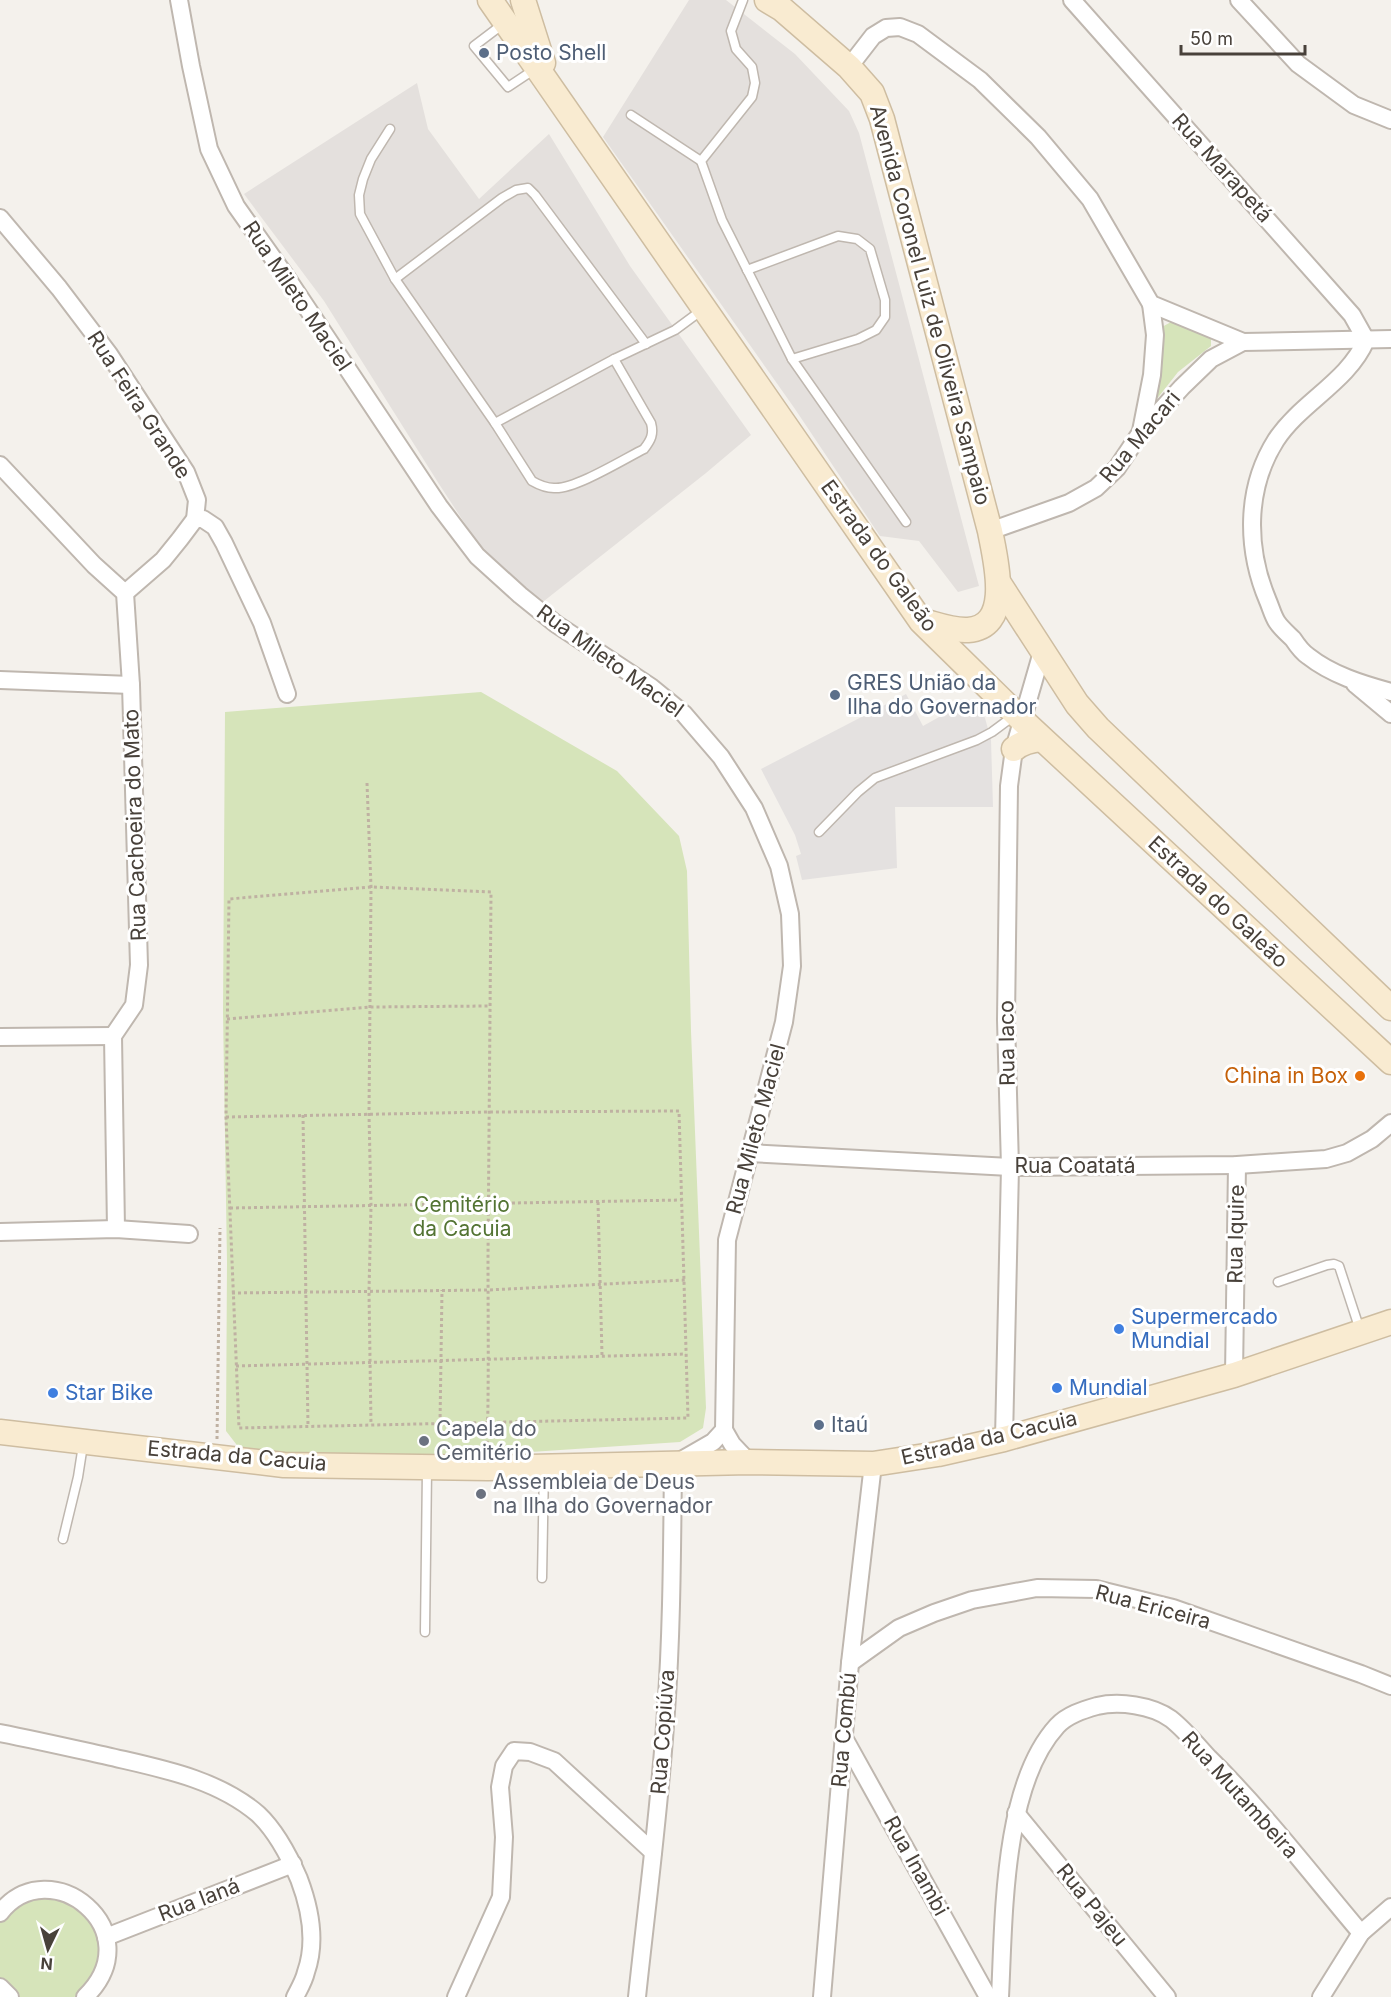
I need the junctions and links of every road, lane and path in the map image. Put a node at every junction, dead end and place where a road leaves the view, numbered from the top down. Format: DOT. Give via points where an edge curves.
graph roads {
  1 [pos="179,0"];
  2 [pos="490,0"];
  3 [pos="523,0"];
  4 [pos="743,0"];
  5 [pos="767,0"];
  6 [pos="1072,0"];
  7 [pos="1239,0"];
  8 [pos="506,22"];
  9 [pos="849,67"];
  10 [pos="543,75"];
  11 [pos="631,115"];
  12 [pos="1391,120"];
  13 [pos="390,129"];
  14 [pos="701,162"];
  15 [pos="0,218"];
  16 [pos="747,270"];
  17 [pos="395,279"];
  18 [pos="1151,304"];
  19 [pos="705,308"];
  20 [pos="1366,339"];
  21 [pos="1391,339"];
  22 [pos="1243,342"];
  23 [pos="646,344"];
  24 [pos="614,359"];
  25 [pos="792,359"];
  26 [pos="495,423"];
  27 [pos="1140,432"];
  28 [pos="0,465"];
  29 [pos="195,519"];
  30 [pos="906,522"];
  31 [pos="990,531"];
  32 [pos="1000,585"];
  33 [pos="125,593"];
  34 [pos="921,621"];
  35 [pos="1042,652"];
  36 [pos="0,680"];
  37 [pos="1350,680"];
  38 [pos="131,685"];
  39 [pos="1391,692"];
  40 [pos="287,694"];
  41 [pos="1391,714"];
  42 [pos="1019,718"];
  43 [pos="1041,739"];
  44 [pos="1014,749"];
  45 [pos="367,783"];
  46 [pos="819,832"];
  47 [pos="371,887"];
  48 [pos="490,1006"];
  49 [pos="371,1007"];
  50 [pos="1391,1008"];
  51 [pos="228,1019"];
  52 [pos="113,1036"];
  53 [pos="0,1037"];
  54 [pos="1391,1062"];
  55 [pos="489,1112"];
  56 [pos="369,1114"];
  57 [pos="303,1116"];
  58 [pos="226,1117"];
  59 [pos="1391,1123"];
  60 [pos="749,1153"];
  61 [pos="1237,1165"];
  62 [pos="1010,1167"];
  63 [pos="682,1200"];
  64 [pos="598,1202"];
  65 [pos="489,1204"];
  66 [pos="371,1206"];
  67 [pos="304,1207"];
  68 [pos="230,1208"];
  69 [pos="220,1228"];
  70 [pos="116,1229"];
  71 [pos="0,1232"];
  72 [pos="189,1234"];
  73 [pos="685,1280"];
  74 [pos="1278,1282"];
  75 [pos="602,1284"];
  76 [pos="442,1290"];
  77 [pos="488,1290"];
  78 [pos="369,1291"];
  79 [pos="306,1292"];
  80 [pos="232,1293"];
  81 [pos="1391,1322"];
  82 [pos="1361,1333"];
  83 [pos="686,1354"];
  84 [pos="602,1355"];
  85 [pos="487,1358"];
  86 [pos="441,1359"];
  87 [pos="371,1362"];
  88 [pos="307,1364"];
  89 [pos="236,1366"];
  90 [pos="1234,1375"];
  91 [pos="488,1423"];
  92 [pos="440,1424"];
  93 [pos="371,1425"];
  94 [pos="308,1427"];
  95 [pos="724,1430"];
  96 [pos="0,1432"];
  97 [pos="1004,1439"];
  98 [pos="83,1441"];
  99 [pos="216,1456"];
  100 [pos="749,1462"];
  101 [pos="873,1464"];
  102 [pos="673,1465"];
  103 [pos="427,1467"];
  104 [pos="544,1467"];
  105 [pos="488,1468"];
  106 [pos="63,1539"];
  107 [pos="542,1578"];
  108 [pos="425,1632"];
  109 [pos="850,1663"];
  110 [pos="1391,1686"];
  111 [pos="0,1733"];
  112 [pos="843,1736"];
  113 [pos="1016,1813"];
  114 [pos="653,1852"];
  115 [pos="293,1864"];
  116 [pos="1391,1907"];
  117 [pos="1,1911"];
  118 [pos="1361,1933"];
  119 [pos="106,1937"];
  120 [pos="0,1987"];
  121 [pos="10,1997"];
  122 [pos="85,1997"];
  123 [pos="295,1997"];
  124 [pos="456,1997"];
  125 [pos="637,1997"];
  126 [pos="822,1997"];
  127 [pos="988,1997"];
  128 [pos="1000,1997"];
  129 [pos="1167,1997"];
  130 [pos="1321,1997"];
  1 -- 60 [label="street, Rua Mileto Maciel" via="209,149 236,206 439,506 477,556 520,595 684,714 722,757 754,808 779,866 790,915 792,966 784,1022"];
  2 -- 8 [label="main road, Estrada do Galeão"];
  3 -- 10 [label="main road"];
  4 -- 14 [label="lane" via="731,31 736,49 752,67 752,98"];
  5 -- 9 [label="main road, Avenida Coronel Luiz de Oliveira Sampaio"];
  6 -- 20 [label="street, Rua Marapetá" via="1352,315"];
  7 -- 12 [label="street" via="1298,64 1354,105"];
  8 -- 10 [label="main road, Estrada do Galeão"];
  8 -- 10 [label="lane" via="474,46 508,87"];
  9 -- 18 [label="street" via="873,36 886,28 900,27 918,34 980,80 1038,137 1090,199"];
  9 -- 31 [label="main road, Avenida Coronel Luiz de Oliveira Sampaio" via="872,93 882,119"];
  10 -- 19 [label="main road, Estrada do Galeão"];
  11 -- 14 [label="lane"];
  13 -- 17 [label="lane" via="371,159 359,195 360,214"];
  14 -- 16 [label="lane" via="722,220"];
  15 -- 29 [label="street, Rua Feira Grande" via="109,354 186,471 197,500"];
  16 -- 25 [label="lane"];
  16 -- 25 [label="lane" via="838,236 857,239 870,249 885,300 885,317 876,330"];
  17 -- 23 [label="lane" via="502,198 528,188"];
  17 -- 26 [label="lane"];
  18 -- 22 [label="street"];
  18 -- 27 [label="street" via="1155,335 1152,375"];
  19 -- 23 [label="lane" via="675,330"];
  19 -- 34 [label="main road, Estrada do Galeão"];
  20 -- 21 [label="street, Rua Macari"];
  20 -- 22 [label="street, Rua Macari"];
  20 -- 37 [label="street" via="1360,355 1347,371 1303,408 1277,439 1261,467 1251,539 1261,585 1277,622 1307,656"];
  22 -- 27 [label="street, Rua Macari" via="1211,359"];
  23 -- 24 [label="lane"];
  24 -- 26 [label="lane"];
  24 -- 26 [label="lane" via="651,423 651,440 644,449 569,487 555,489 532,481"];
  25 -- 30 [label="lane"];
  27 -- 31 [label="street, Rua Macari" via="1117,468 1096,488 1069,503"];
  28 -- 33 [label="street"];
  29 -- 33 [label="street" via="163,560"];
  29 -- 40 [label="street" via="215,527 229,552 262,623"];
  31 -- 32 [label="main road, Avenida Coronel Luiz de Oliveira Sampaio"];
  32 -- 34 [label="main road" via="994,614 984,625 971,630"];
  32 -- 35 [label="main road, Estrada do Galeão"];
  33 -- 38 [label="street, Rua Cachoeira do Mato"];
  34 -- 42 [label="main road, Estrada do Galeão"];
  35 -- 42 [label="street, Rua Iaco"];
  35 -- 50 [label="main road, Estrada do Galeão" via="1098,728"];
  36 -- 38 [label="street"];
  37 -- 39 [label="street"];
  37 -- 41 [label="street"];
  38 -- 52 [label="street, Rua Cachoeira do Mato" via="139,965 134,1005"];
  42 -- 43 [label="main road, Estrada do Galeão"];
  42 -- 44 [label="street, Rua Iaco"];
  42 -- 46 [label="lane" via="977,740 876,778"];
  43 -- 44 [label="main road" via="1032,739"];
  43 -- 54 [label="main road, Estrada do Galeão"];
  44 -- 62 [label="street, Rua Iaco" via="1009,786 1006,1020"];
  45 -- 47 [label="path"];
  47 -- 48 [label="path" via="491,892"];
  47 -- 49 [label="path"];
  47 -- 51 [label="path" via="229,899"];
  48 -- 49 [label="path"];
  48 -- 55 [label="path"];
  49 -- 51 [label="path"];
  49 -- 56 [label="path"];
  51 -- 58 [label="path"];
  52 -- 53 [label="street"];
  52 -- 70 [label="street"];
  55 -- 56 [label="path"];
  55 -- 63 [label="path" via="679,1111"];
  55 -- 65 [label="path"];
  56 -- 57 [label="path"];
  56 -- 66 [label="path"];
  57 -- 58 [label="path"];
  57 -- 67 [label="path"];
  58 -- 68 [label="path"];
  59 -- 61 [label="street, Rua Coatatá" via="1347,1153 1326,1159"];
  60 -- 62 [label="street, Rua Coatatá"];
  60 -- 95 [label="street, Rua Mileto Maciel" via="727,1240"];
  61 -- 62 [label="street, Rua Coatatá"];
  61 -- 90 [label="street, Rua Iquire"];
  62 -- 97 [label="street, Rua Iaco"];
  63 -- 64 [label="path"];
  63 -- 73 [label="path"];
  64 -- 65 [label="path"];
  64 -- 75 [label="path"];
  65 -- 66 [label="path"];
  65 -- 77 [label="path"];
  66 -- 67 [label="path"];
  66 -- 78 [label="path"];
  67 -- 68 [label="path"];
  67 -- 79 [label="path"];
  68 -- 80 [label="path"];
  69 -- 99 [label="path"];
  70 -- 71 [label="street"];
  70 -- 72 [label="street"];
  73 -- 75 [label="path"];
  73 -- 83 [label="path"];
  74 -- 82 [label="lane" via="1327,1265 1339,1266"];
  75 -- 77 [label="path"];
  75 -- 84 [label="path"];
  76 -- 77 [label="path"];
  76 -- 78 [label="path"];
  76 -- 86 [label="path"];
  77 -- 85 [label="path"];
  78 -- 79 [label="path"];
  78 -- 87 [label="path"];
  79 -- 80 [label="path"];
  79 -- 88 [label="path"];
  80 -- 89 [label="path"];
  81 -- 82 [label="main road, Estrada da Cacuia"];
  82 -- 90 [label="main road, Estrada da Cacuia"];
  83 -- 84 [label="path"];
  83 -- 91 [label="path" via="688,1418"];
  84 -- 85 [label="path"];
  85 -- 86 [label="path"];
  85 -- 91 [label="path"];
  86 -- 87 [label="path"];
  86 -- 92 [label="path"];
  87 -- 88 [label="path"];
  87 -- 93 [label="path"];
  88 -- 89 [label="path"];
  88 -- 94 [label="path"];
  89 -- 94 [label="path" via="238,1428"];
  90 -- 97 [label="main road, Estrada da Cacuia"];
  91 -- 92 [label="path"];
  91 -- 105 [label="path"];
  92 -- 93 [label="path"];
  93 -- 94 [label="path"];
  95 -- 100 [label="street"];
  95 -- 102 [label="street" via="713,1442"];
  96 -- 98 [label="main road, Estrada da Cacuia"];
  97 -- 101 [label="main road, Estrada da Cacuia"];
  98 -- 99 [label="main road, Estrada da Cacuia"];
  98 -- 106 [label="lane"];
  99 -- 103 [label="main road, Estrada da Cacuia" via="284,1465"];
  100 -- 101 [label="main road, Estrada da Cacuia"];
  100 -- 102 [label="main road, Estrada da Cacuia"];
  101 -- 109 [label="street, Rua Combú"];
  102 -- 104 [label="main road, Estrada da Cacuia"];
  102 -- 114 [label="street, Rua Copiúva" via="666,1710"];
  103 -- 105 [label="main road, Estrada da Cacuia"];
  103 -- 108 [label="lane"];
  104 -- 105 [label="main road, Estrada da Cacuia"];
  104 -- 107 [label="lane"];
  109 -- 110 [label="street, Rua Ericeira" via="899,1628 972,1600 1036,1588 1096,1589 1173,1608"];
  109 -- 112 [label="street, Rua Combú"];
  111 -- 115 [label="street" via="175,1771 232,1796 259,1815"];
  112 -- 126 [label="street, Rua Combú"];
  112 -- 127 [label="street, Rua Inambi"];
  113 -- 118 [label="street, Rua Mutambeira" via="1039,1754 1058,1725 1079,1711 1111,1703 1140,1706 1170,1718 1237,1785"];
  113 -- 128 [label="street, Rua Mutambeira"];
  113 -- 129 [label="street, Rua Pajeu"];
  114 -- 124 [label="street" via="554,1761 514,1751 504,1766 500,1787 504,1837 501,1897"];
  114 -- 125 [label="street, Rua Copiúva"];
  115 -- 119 [label="street, Rua Ianá"];
  115 -- 123 [label="street" via="308,1901 312,1926 307,1971"];
  116 -- 118 [label="street"];
  117 -- 119 [label="street" via="34,1892 71,1895 99,1919"];
  118 -- 130 [label="street"];
  119 -- 122 [label="street" via="104,1971"];
  120 -- 121 [label="street"];
}
